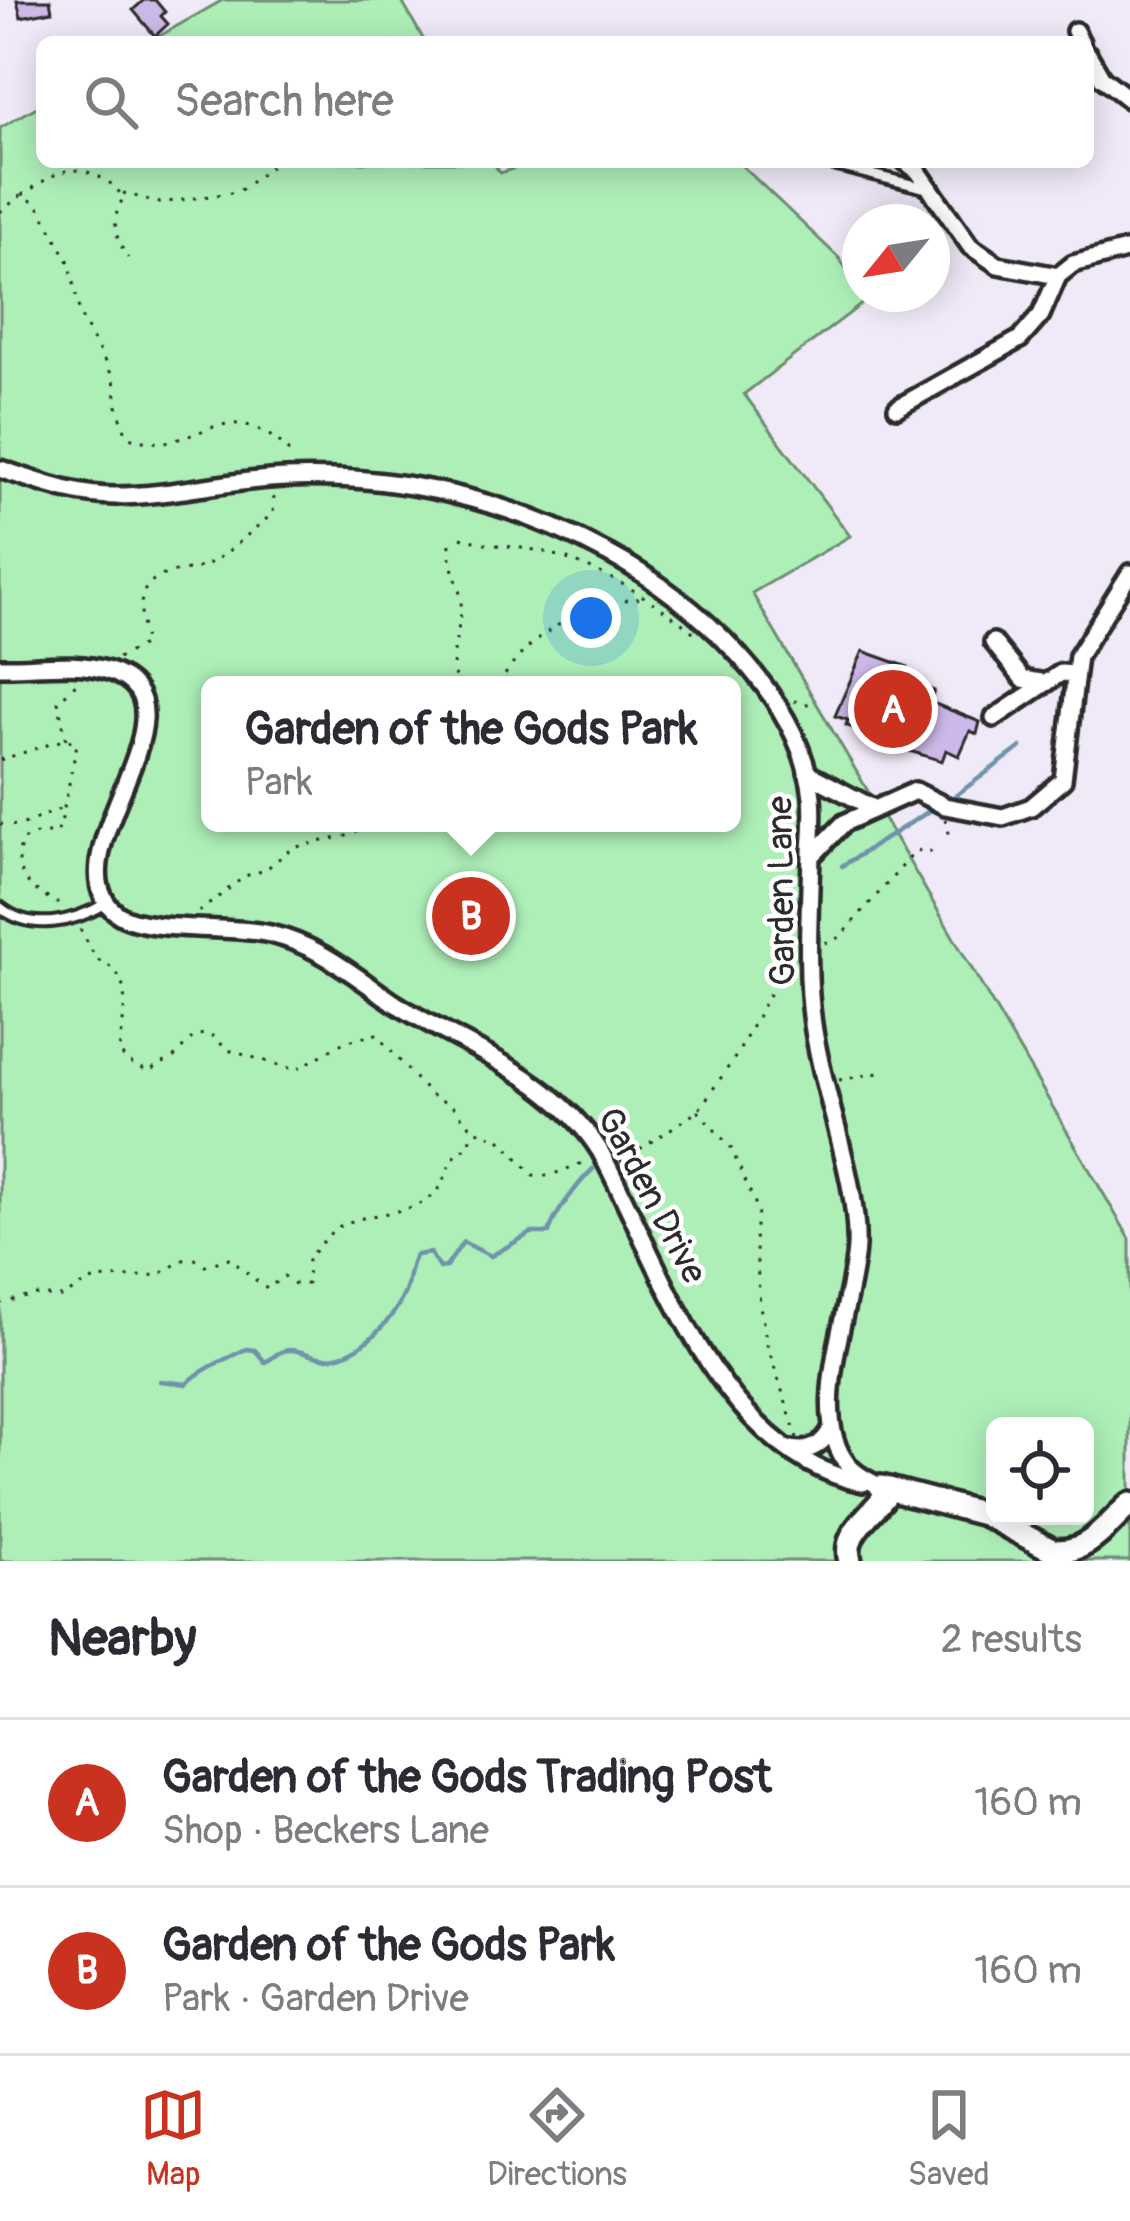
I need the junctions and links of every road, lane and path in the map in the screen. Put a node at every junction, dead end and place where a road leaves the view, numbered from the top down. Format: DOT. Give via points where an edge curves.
graph roads {
  1 [pos="1094,64"];
  2 [pos="1130,100"];
  3 [pos="76,168"];
  4 [pos="81,168"];
  5 [pos="269,168"];
  6 [pos="845,168"];
  7 [pos="912,168"];
  8 [pos="930,189"];
  9 [pos="121,192"];
  10 [pos="20,196"];
  11 [pos="0,212"];
  12 [pos="1130,249"];
  13 [pos="128,258"];
  14 [pos="1058,276"];
  15 [pos="897,408"];
  16 [pos="0,469"];
  17 [pos="280,478"];
  18 [pos="461,537"];
  19 [pos="450,544"];
  20 [pos="1130,573"];
  21 [pos="646,598"];
  22 [pos="993,642"];
  23 [pos="708,644"];
  24 [pos="0,667"];
  25 [pos="98,669"];
  26 [pos="1075,674"];
  27 [pos="454,676"];
  28 [pos="504,676"];
  29 [pos="1047,682"];
  30 [pos="791,701"];
  31 [pos="812,705"];
  32 [pos="994,718"];
  33 [pos="66,739"];
  34 [pos="0,760"];
  35 [pos="807,772"];
  36 [pos="947,806"];
  37 [pos="62,808"];
  38 [pos="875,809"];
  39 [pos="0,824"];
  40 [pos="356,832"];
  41 [pos="951,840"];
  42 [pos="932,852"];
  43 [pos="811,857"];
  44 [pos="107,903"];
  45 [pos="0,907"];
  46 [pos="73,918"];
  47 [pos="195,926"];
  48 [pos="810,946"];
  49 [pos="884,1072"];
  50 [pos="822,1081"];
  51 [pos="698,1112"];
  52 [pos="474,1130"];
  53 [pos="604,1157"];
  54 [pos="0,1303"];
  55 [pos="832,1427"];
  56 [pos="793,1449"];
  57 [pos="885,1488"];
  58 [pos="1130,1504"];
  59 [pos="1120,1524"];
  60 [pos="850,1561"];
  1 -- 2 [label="street"];
  3 -- 10 [label="path"];
  4 -- 9 [label="path"];
  5 -- 9 [label="path" via="238,193 160,203"];
  6 -- 8 [label="lane"];
  7 -- 8 [label="street"];
  8 -- 14 [label="street" via="970,246 998,266"];
  9 -- 13 [label="path" via="114,223"];
  10 -- 11 [label="path"];
  10 -- 17 [label="path" via="37,203 70,263 80,315 114,379 128,436 159,443 247,422 284,444"];
  12 -- 14 [label="street"];
  14 -- 15 [label="street" via="1020,339"];
  16 -- 17 [label="street, Garden Lane" via="113,496"];
  17 -- 25 [label="path" via="273,514 237,545 201,568 147,585 145,644"];
  17 -- 35 [label="street, Garden Lane" via="376,480 472,498 630,565 693,610 747,668 785,718"];
  18 -- 21 [label="path" via="552,554"];
  19 -- 27 [label="path" via="461,603"];
  20 -- 26 [label="street" via="1082,645"];
  21 -- 23 [label="path"];
  21 -- 28 [label="path" via="582,610"];
  22 -- 29 [label="street" via="1024,679"];
  24 -- 25 [label="street"];
  25 -- 33 [label="path" via="58,701"];
  25 -- 44 [label="street" via="135,688 142,730 97,854"];
  26 -- 29 [label="street"];
  26 -- 36 [label="street" via="1063,780 1031,807 1003,817"];
  29 -- 32 [label="street"];
  30 -- 31 [label="path"];
  33 -- 34 [label="path"];
  33 -- 37 [label="path" via="77,744"];
  35 -- 38 [label="street"];
  35 -- 43 [label="street, Garden Lane"];
  36 -- 38 [label="street" via="915,791"];
  36 -- 41 [label="path"];
  37 -- 39 [label="path" via="19,826"];
  37 -- 46 [label="path" via="60,828 22,840 18,861 39,897"];
  38 -- 43 [label="street" via="844,824"];
  40 -- 47 [label="path" via="292,848 199,911"];
  42 -- 48 [label="path" via="914,853 840,937"];
  43 -- 48 [label="street, Garden Lane"];
  44 -- 46 [label="lane"];
  44 -- 47 [label="street, Garden Drive" via="132,920"];
  45 -- 46 [label="lane" via="24,920"];
  46 -- 52 [label="path" via="94,956 122,978 119,1052 139,1068 173,1058 195,1035 296,1070 376,1034 409,1076"];
  47 -- 53 [label="street, Garden Drive" via="262,932 322,952 547,1090"];
  48 -- 50 [label="street, Garden Lane"];
  48 -- 51 [label="path" via="794,948"];
  49 -- 50 [label="path"];
  50 -- 55 [label="street, Garden Lane" via="855,1226"];
  51 -- 53 [label="path" via="618,1163"];
  51 -- 56 [label="path" via="731,1148 758,1210 760,1306"];
  52 -- 53 [label="path" via="500,1139 533,1175"];
  52 -- 54 [label="path" via="429,1199 334,1229 308,1258 307,1284 284,1276 267,1289 229,1258 205,1265 195,1259 158,1275 95,1279 61,1298"];
  53 -- 56 [label="street, Garden Drive" via="691,1334 742,1405"];
  55 -- 56 [label="street" via="820,1444"];
  55 -- 57 [label="street" via="853,1470"];
  56 -- 57 [label="street, Garden Drive" via="850,1480"];
  57 -- 59 [label="street, Garden Drive" via="985,1514 1063,1552"];
  57 -- 60 [label="street" via="876,1513 851,1534"];
  58 -- 59 [label="street, Garden Drive"];
}
